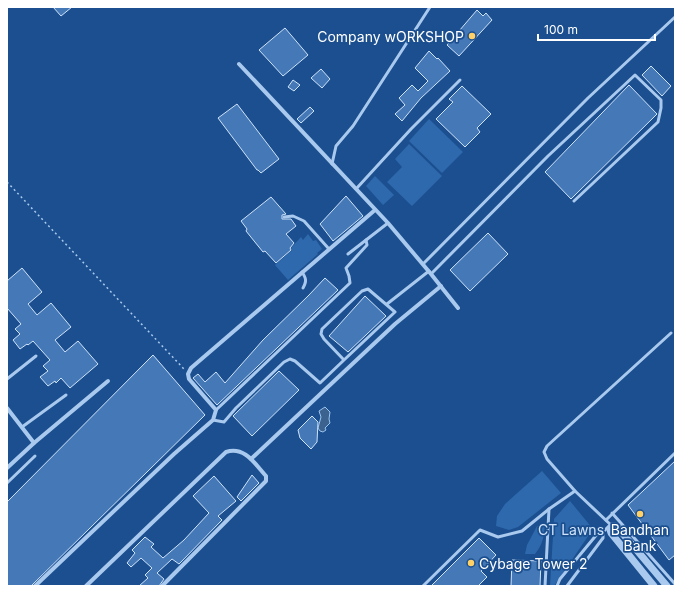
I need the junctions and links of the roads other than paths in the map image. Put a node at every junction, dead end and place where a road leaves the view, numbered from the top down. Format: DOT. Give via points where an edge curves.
graph roads {
  1 [pos="430,7"];
  2 [pos="675,17"];
  3 [pos="239,64"];
  4 [pos="460,80"];
  5 [pos="332,164"];
  6 [pos="356,189"];
  7 [pos="574,201"];
  8 [pos="375,210"];
  9 [pos="284,217"];
  10 [pos="388,223"];
  11 [pos="366,240"];
  12 [pos="329,249"];
  13 [pos="348,254"];
  14 [pos="423,264"];
  15 [pos="302,272"];
  16 [pos="430,272"];
  17 [pos="441,286"];
  18 [pos="303,288"];
  19 [pos="387,304"];
  20 [pos="458,308"];
  21 [pos="671,334"];
  22 [pos="36,356"];
  23 [pos="344,360"];
  24 [pos="7,380"];
  25 [pos="108,381"];
  26 [pos="66,395"];
  27 [pos="7,408"];
  28 [pos="216,410"];
  29 [pos="213,420"];
  30 [pos="22,427"];
  31 [pos="34,443"];
  32 [pos="675,452"];
  33 [pos="35,456"];
  34 [pos="252,459"];
  35 [pos="7,468"];
  36 [pos="7,483"];
  37 [pos="575,491"];
  38 [pos="549,509"];
  39 [pos="612,513"];
  40 [pos="606,520"];
  41 [pos="611,525"];
  42 [pos="603,532"];
  43 [pos="675,585"];
  44 [pos="35,586"];
  45 [pos="86,586"];
  46 [pos="162,586"];
  47 [pos="424,586"];
  48 [pos="545,586"];
  49 [pos="557,586"];
  50 [pos="567,586"];
  51 [pos="654,586"];
  52 [pos="667,586"];
  1 -- 5 [label="lane" via="354,126 336,146"];
  2 -- 14 [label="lane" via="588,98"];
  3 -- 5 [label="street"];
  4 -- 6 [label="lane"];
  5 -- 6 [label="street"];
  6 -- 8 [label="street"];
  7 -- 16 [label="lane" via="658,122 661,100 635,75"];
  8 -- 10 [label="street"];
  8 -- 12 [label="street"];
  9 -- 12 [label="lane" via="293,216 304,221"];
  10 -- 11 [label="lane"];
  10 -- 14 [label="street"];
  11 -- 13 [label="lane"];
  11 -- 28 [label="lane" via="367,245 346,268 350,283"];
  12 -- 15 [label="street"];
  14 -- 16 [label="street"];
  15 -- 18 [label="lane" via="306,279"];
  15 -- 28 [label="street" via="191,368 189,378"];
  16 -- 17 [label="street"];
  16 -- 19 [label="lane"];
  17 -- 20 [label="street"];
  17 -- 34 [label="street" via="395,324"];
  19 -- 23 [label="lane" via="395,312"];
  19 -- 23 [label="lane" via="368,289 322,329 324,339"];
  21 -- 37 [label="lane" via="547,446 544,452 547,459"];
  22 -- 24 [label="lane"];
  23 -- 29 [label="lane" via="320,383 290,359 224,422"];
  25 -- 31 [label="street"];
  26 -- 30 [label="lane"];
  27 -- 30 [label="street"];
  28 -- 29 [label="street"];
  29 -- 44 [label="street"];
  30 -- 31 [label="street"];
  31 -- 35 [label="street"];
  32 -- 39 [label="lane"];
  33 -- 36 [label="lane"];
  34 -- 45 [label="street" via="240,451 226,452"];
  34 -- 46 [label="street" via="266,476 266,481"];
  37 -- 38 [label="lane"];
  37 -- 40 [label="lane"];
  38 -- 47 [label="lane" via="522,531 498,537 480,530"];
  38 -- 48 [label="lane"];
  39 -- 40 [label="lane"];
  39 -- 43 [label="lane"];
  40 -- 41 [label="lane"];
  41 -- 42 [label="lane"];
  41 -- 51 [label="street" via="611,533"];
  41 -- 52 [label="street" via="618,528"];
  42 -- 49 [label="lane" via="598,533"];
  42 -- 50 [label="lane" via="603,538"];
}
